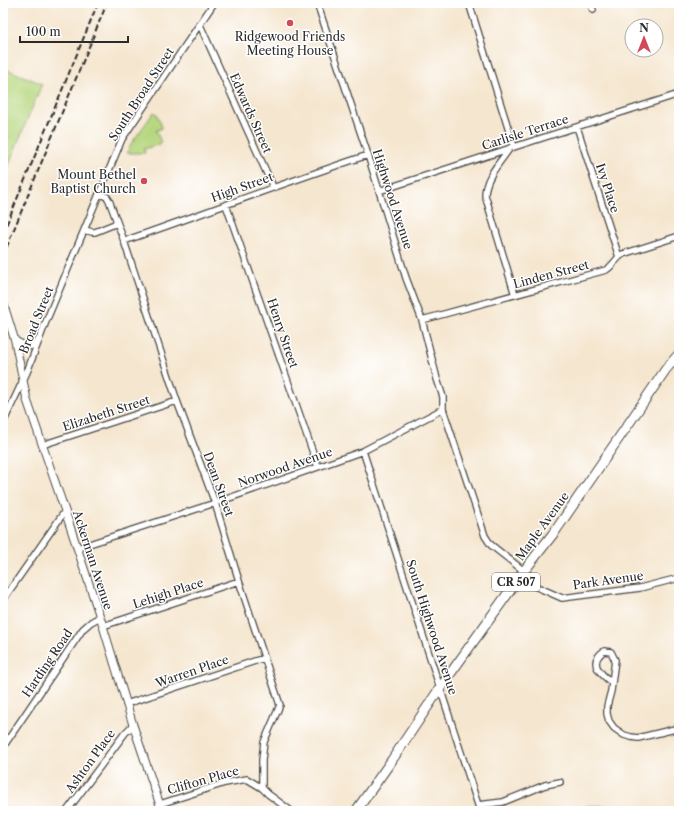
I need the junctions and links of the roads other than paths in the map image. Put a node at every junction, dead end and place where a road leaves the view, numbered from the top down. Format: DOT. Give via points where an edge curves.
graph roads {
  1 [pos="214,3"];
  2 [pos="317,3"];
  3 [pos="469,3"];
  4 [pos="590,3"];
  5 [pos="593,10"];
  6 [pos="200,25"];
  7 [pos="679,94"];
  8 [pos="577,127"];
  9 [pos="512,147"];
  10 [pos="368,155"];
  11 [pos="273,187"];
  12 [pos="379,191"];
  13 [pos="100,194"];
  14 [pos="226,205"];
  15 [pos="117,223"];
  16 [pos="85,230"];
  17 [pos="679,236"];
  18 [pos="124,241"];
  19 [pos="619,257"];
  20 [pos="68,269"];
  21 [pos="515,295"];
  22 [pos="3,302"];
  23 [pos="5,312"];
  24 [pos="422,320"];
  25 [pos="15,341"];
  26 [pos="38,342"];
  27 [pos="679,354"];
  28 [pos="23,381"];
  29 [pos="177,401"];
  30 [pos="443,406"];
  31 [pos="3,422"];
  32 [pos="42,445"];
  33 [pos="364,451"];
  34 [pos="318,467"];
  35 [pos="216,503"];
  36 [pos="65,511"];
  37 [pos="77,548"];
  38 [pos="522,573"];
  39 [pos="679,578"];
  40 [pos="239,581"];
  41 [pos="3,600"];
  42 [pos="100,617"];
  43 [pos="103,626"];
  44 [pos="264,658"];
  45 [pos="612,683"];
  46 [pos="440,688"];
  47 [pos="126,704"];
  48 [pos="133,725"];
  49 [pos="679,728"];
  50 [pos="3,747"];
  51 [pos="560,782"];
  52 [pos="262,788"];
  53 [pos="478,805"];
  54 [pos="161,808"];
  55 [pos="67,811"];
  56 [pos="291,811"];
  57 [pos="356,811"];
  58 [pos="480,811"];
  1 -- 6 [label="street, South Broad Street"];
  2 -- 10 [label="street, Highwood Avenue"];
  3 -- 9 [label="street"];
  4 -- 5 [label="street"];
  6 -- 11 [label="street, Edwards Street"];
  6 -- 13 [label="street, South Broad Street" via="122,139"];
  7 -- 8 [label="street, Carlisle Terrace"];
  8 -- 9 [label="street, Carlisle Terrace"];
  8 -- 19 [label="street, Ivy Place"];
  9 -- 12 [label="street, Carlisle Terrace"];
  9 -- 21 [label="street" via="495,169 485,189 485,195"];
  10 -- 11 [label="street, High Street"];
  10 -- 12 [label="street, Highwood Avenue"];
  11 -- 14 [label="street, High Street"];
  12 -- 24 [label="street, Highwood Avenue"];
  13 -- 15 [label="street, Dean Street" via="109,200"];
  13 -- 16 [label="street, South Broad Street"];
  14 -- 18 [label="street, High Street"];
  14 -- 34 [label="street, Henry Street"];
  15 -- 16 [label="street" via="95,232"];
  15 -- 18 [label="street, Dean Street"];
  16 -- 20 [label="street, South Broad Street"];
  17 -- 19 [label="street, Linden Street"];
  18 -- 29 [label="street, Dean Street"];
  19 -- 21 [label="street, Linden Street" via="606,270"];
  20 -- 26 [label="street, Broad Street"];
  21 -- 24 [label="street, Linden Street"];
  22 -- 23 [label="street, Ackerman Avenue"];
  23 -- 25 [label="street, Ackerman Avenue"];
  24 -- 30 [label="street, Highwood Avenue" via="443,397"];
  25 -- 26 [label="street" via="25,346"];
  25 -- 28 [label="street, Ackerman Avenue"];
  26 -- 28 [label="street, Broad Street"];
  27 -- 38 [label="main road, Maple Avenue / CR 507" via="666,369 556,530"];
  28 -- 31 [label="street, Broad Street"];
  28 -- 32 [label="street, Ackerman Avenue"];
  29 -- 32 [label="street, Elizabeth Street"];
  29 -- 35 [label="street, Dean Street"];
  30 -- 33 [label="street, Norwood Avenue"];
  30 -- 38 [label="street, Highwood Avenue" via="485,536 491,545"];
  32 -- 36 [label="street, Ackerman Avenue"];
  33 -- 34 [label="street, Norwood Avenue"];
  33 -- 46 [label="street, South Highwood Avenue"];
  34 -- 35 [label="street, Norwood Avenue"];
  35 -- 37 [label="street, Norwood Avenue"];
  35 -- 40 [label="street, Dean Street"];
  36 -- 37 [label="street, Ackerman Avenue"];
  36 -- 41 [label="street"];
  37 -- 42 [label="street, Ackerman Avenue"];
  38 -- 39 [label="street, Park Avenue" via="528,583 562,598 640,588"];
  38 -- 46 [label="main road, Maple Avenue / CR 507"];
  40 -- 43 [label="street, Lehigh Place"];
  40 -- 44 [label="street, Dean Street"];
  42 -- 43 [label="street, Ackerman Avenue"];
  42 -- 50 [label="street, Harding Road" via="83,629"];
  43 -- 47 [label="street, Ackerman Avenue"];
  44 -- 47 [label="street, Warren Place"];
  44 -- 52 [label="street, Dean Street" via="280,705 264,742"];
  45 -- 45 [label="street" via="615,660 611,652 604,651 599,654 596,664 600,673"];
  45 -- 49 [label="street" via="607,714 614,728 624,736 638,738"];
  46 -- 53 [label="street, South Highwood Avenue"];
  46 -- 57 [label="main road, Maple Avenue / CR 507"];
  47 -- 48 [label="street, Ackerman Avenue"];
  48 -- 54 [label="street, Ackerman Avenue"];
  48 -- 55 [label="street, Ashton Place"];
  51 -- 53 [label="street" via="545,785 503,802"];
  52 -- 54 [label="street, Clifton Place" via="247,779 236,781"];
  52 -- 56 [label="street, Clifton Place"];
  53 -- 58 [label="street, South Highwood Avenue"];
}
